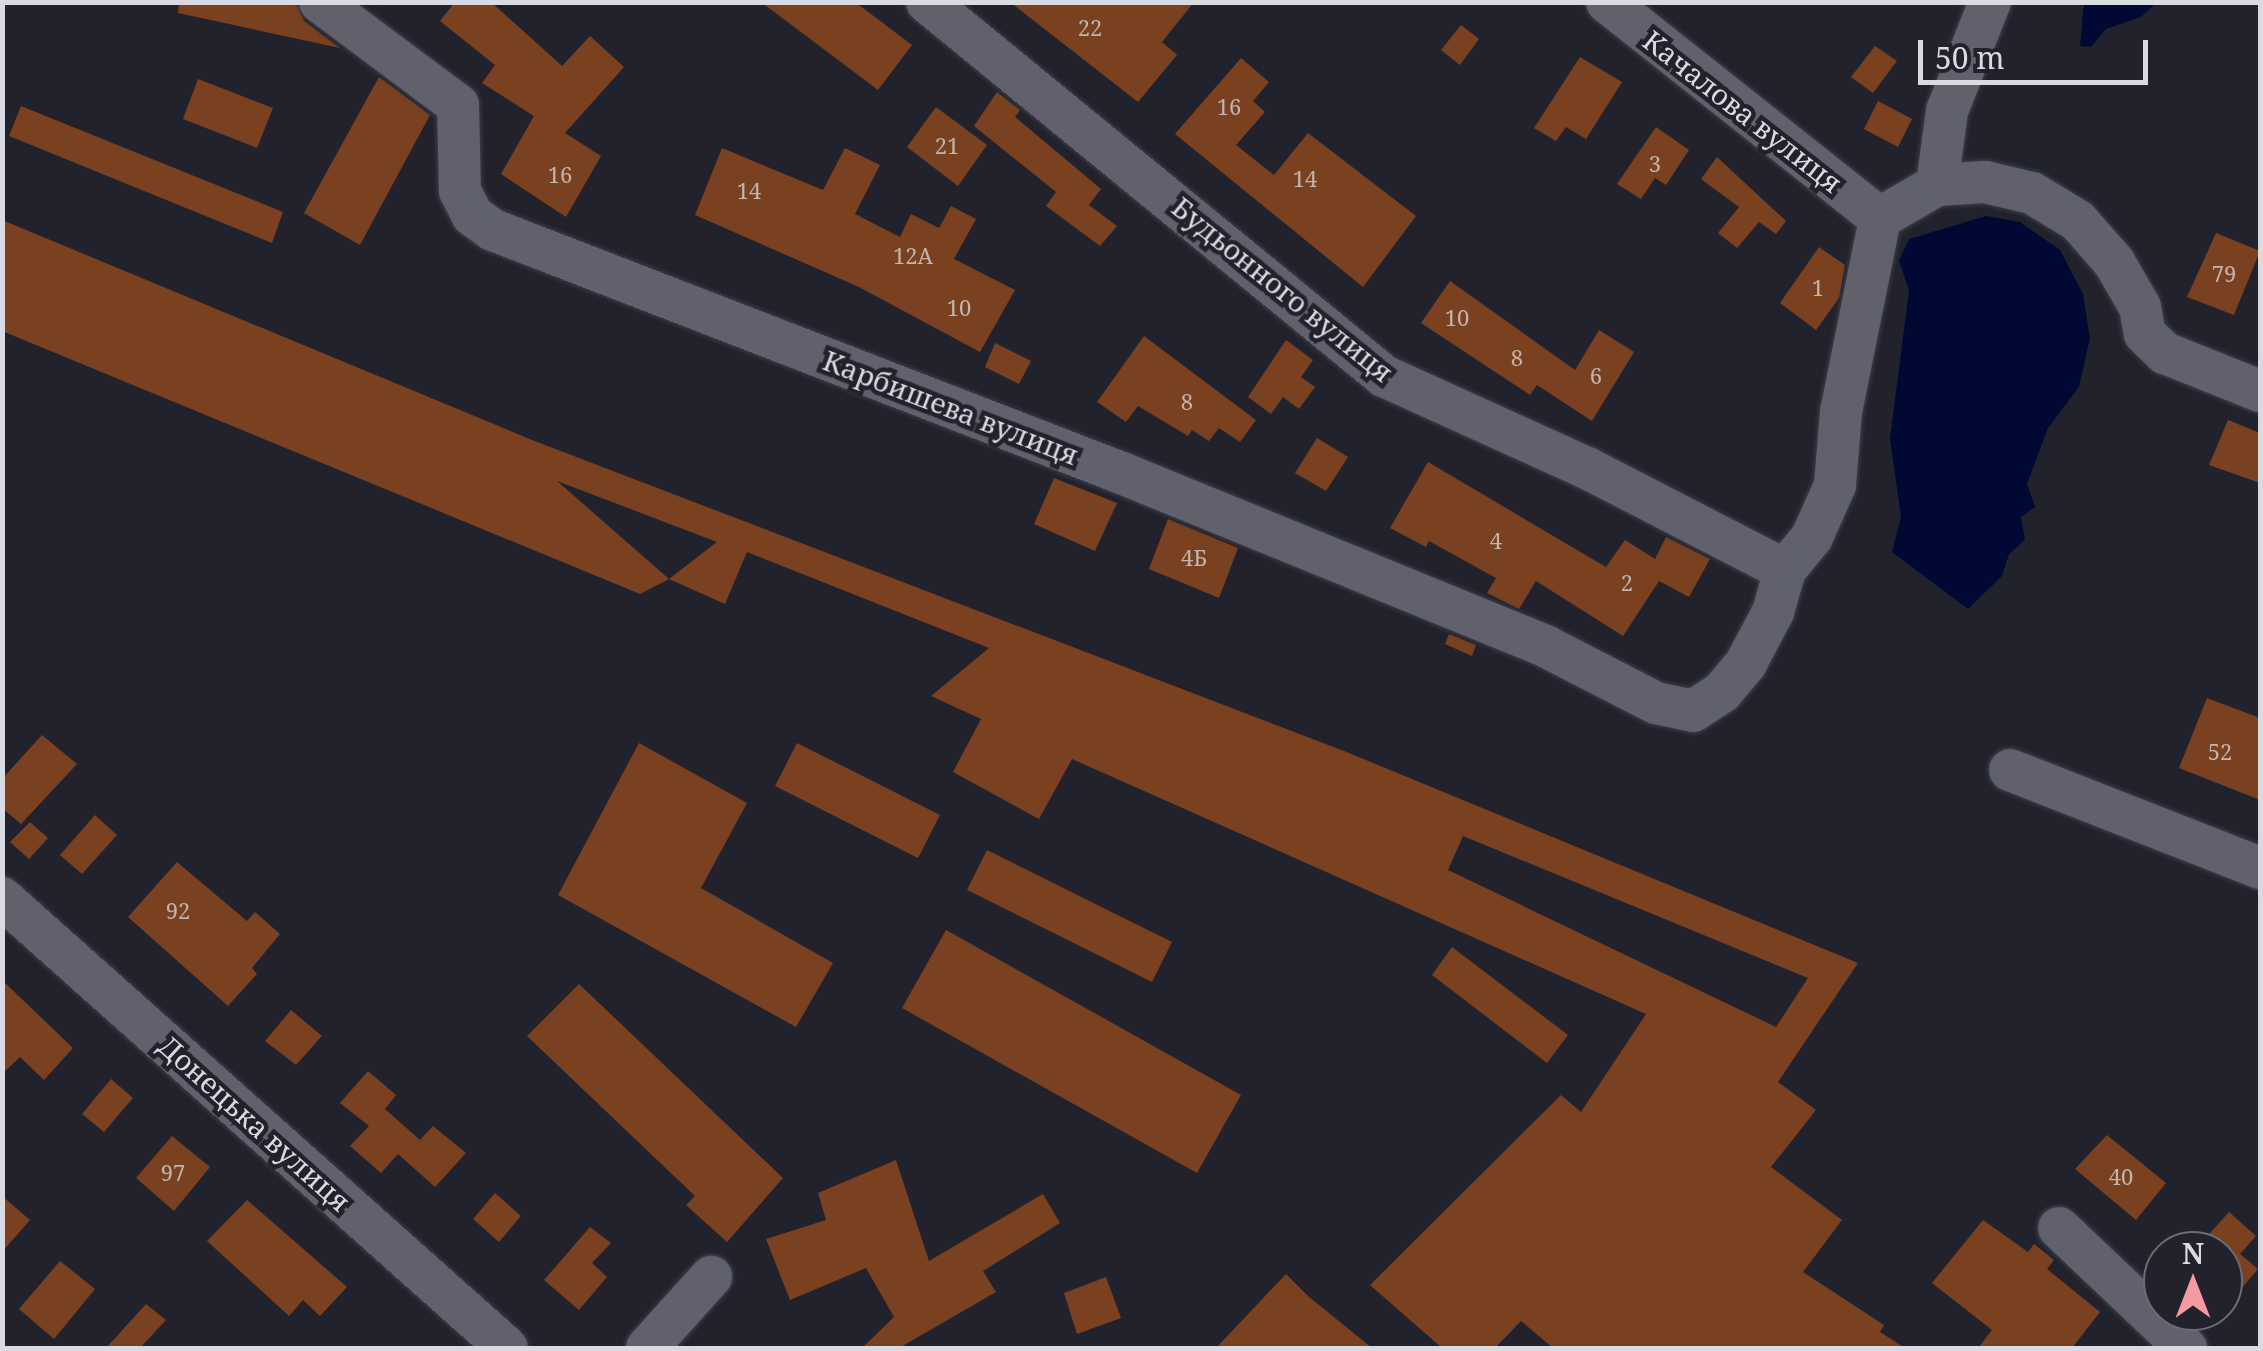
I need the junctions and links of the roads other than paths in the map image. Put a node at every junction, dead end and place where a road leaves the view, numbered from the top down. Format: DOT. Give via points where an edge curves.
graph roads {
  1 [pos="320,2"];
  2 [pos="926,2"];
  3 [pos="1607,2"];
  4 [pos="1990,2"];
  5 [pos="1937,184"];
  6 [pos="1880,218"];
  7 [pos="2260,391"];
  8 [pos="1784,570"];
  9 [pos="2010,770"];
  10 [pos="2260,868"];
  11 [pos="2,898"];
  12 [pos="2059,1228"];
  13 [pos="711,1276"];
  14 [pos="507,1348"];
  15 [pos="648,1348"];
  16 [pos="2186,1348"];
  1 -- 8 [label="street, Карбишева вулиця" via="458,104 460,191 472,215 493,230 1119,472 1547,647 1656,703 1693,710 1722,692 1746,664 1773,612"];
  2 -- 8 [label="street, Будьонного вулиця" via="1384,376 1587,468"];
  3 -- 6 [label="street, Качалова вулиця"];
  4 -- 5 [label="street" via="1947,111"];
  5 -- 6 [label="street"];
  5 -- 7 [label="street" via="1985,182 2032,193 2078,221 2114,262 2140,307 2145,334 2165,353"];
  6 -- 8 [label="street" via="1841,412 1836,486 1812,537"];
  9 -- 10 [label="street"];
  11 -- 14 [label="street, Донецька вулиця"];
  12 -- 16 [label="street"];
  13 -- 15 [label="street"];
}
